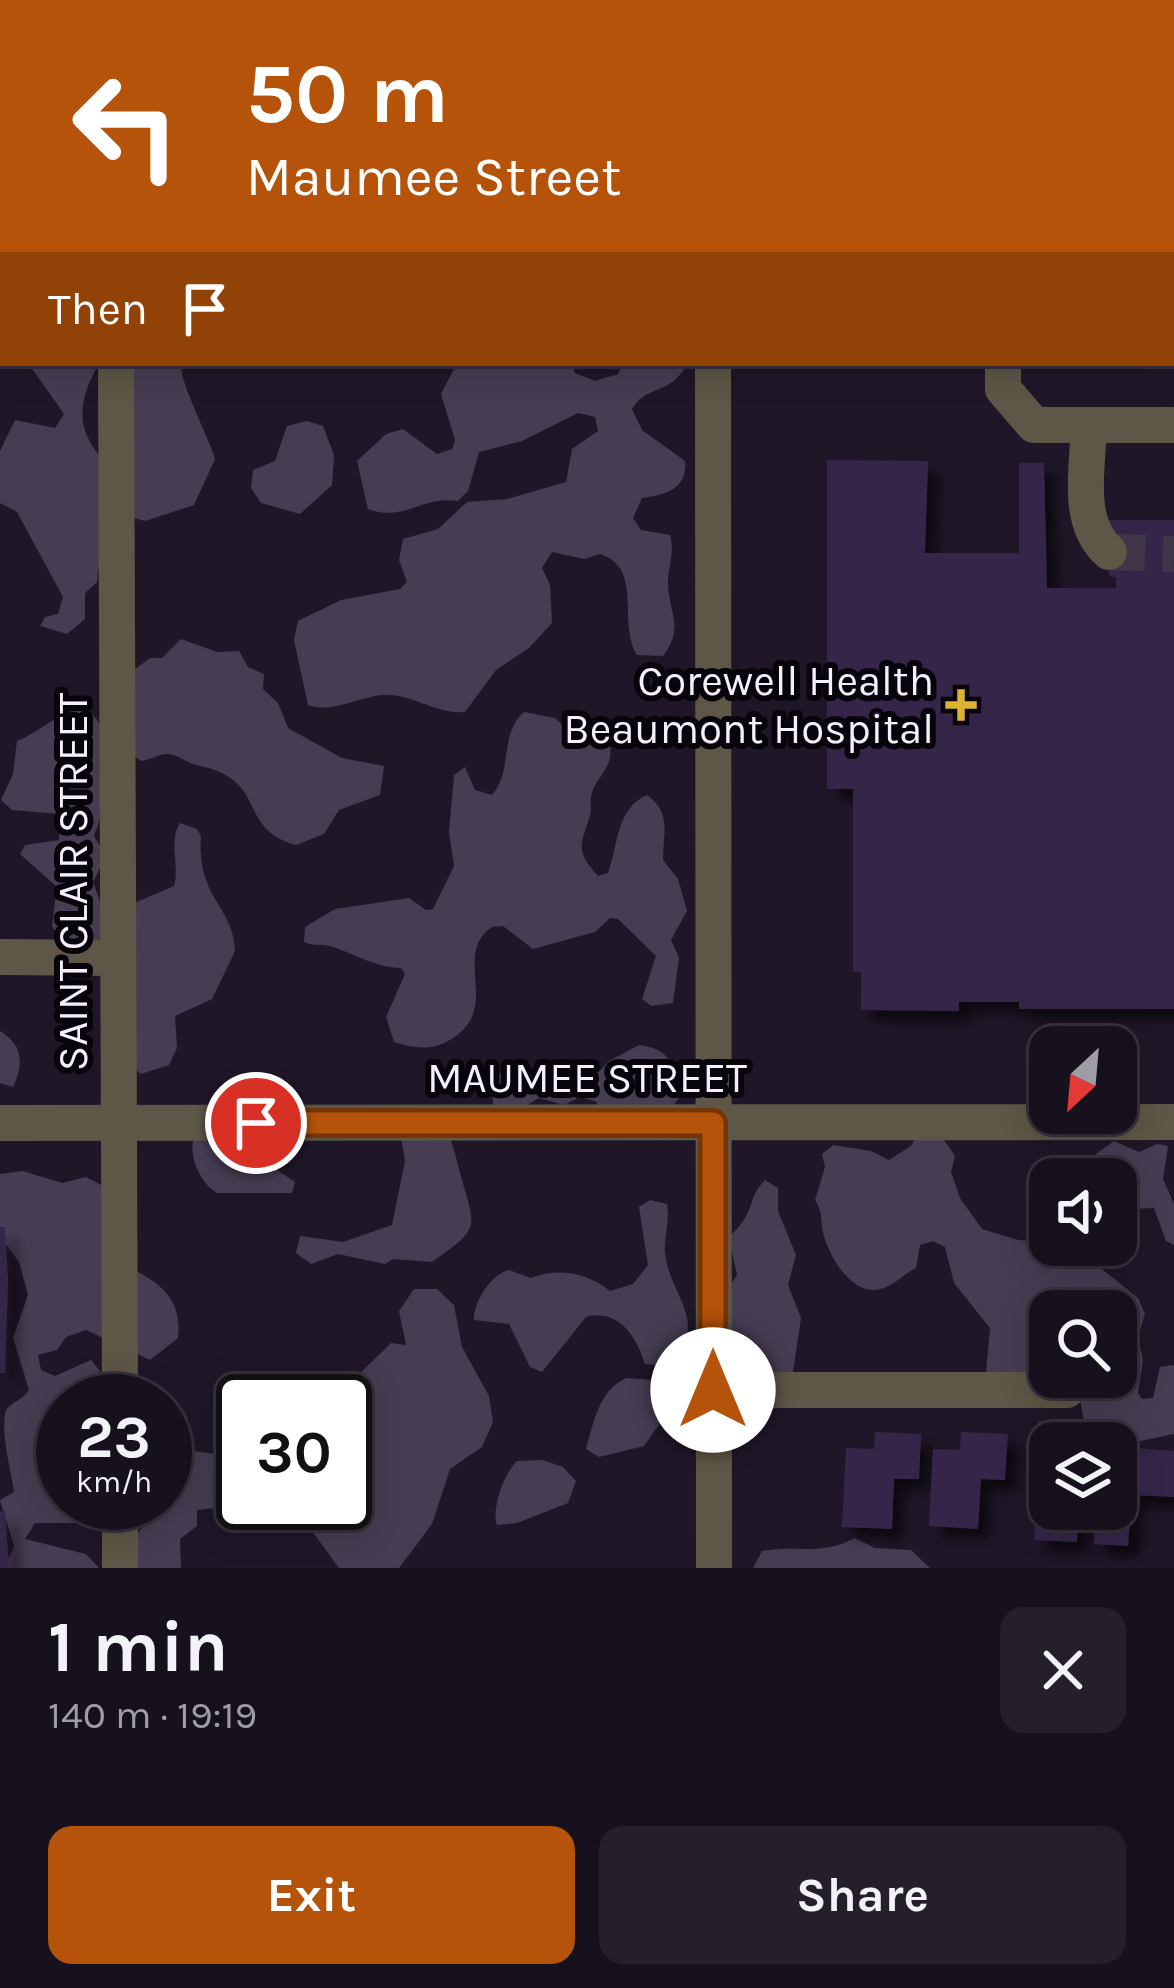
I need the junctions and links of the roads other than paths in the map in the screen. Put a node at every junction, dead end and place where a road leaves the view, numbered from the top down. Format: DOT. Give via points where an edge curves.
graph roads {
  1 [pos="116,366"];
  2 [pos="713,366"];
  3 [pos="1003,366"];
  4 [pos="1089,425"];
  5 [pos="1174,425"];
  6 [pos="1109,552"];
  7 [pos="0,957"];
  8 [pos="118,958"];
  9 [pos="1174,1122"];
  10 [pos="0,1123"];
  11 [pos="713,1123"];
  12 [pos="119,1124"];
  13 [pos="120,1374"];
  14 [pos="713,1390"];
  15 [pos="1029,1390"];
  16 [pos="120,1530"];
  17 [pos="120,1568"];
  18 [pos="713,1568"];
  1 -- 8 [label="street, SAINT CLAIR STREET"];
  2 -- 11 [label="street"];
  3 -- 4 [label="street" via="1003,389 1034,425"];
  4 -- 5 [label="street"];
  4 -- 6 [label="street" via="1086,503 1092,537"];
  7 -- 8 [label="street"];
  8 -- 12 [label="street, SAINT CLAIR STREET"];
  9 -- 11 [label="street, MAUMEE STREET"];
  10 -- 12 [label="street, MAUMEE STREET"];
  11 -- 12 [label="street, MAUMEE STREET"];
  11 -- 14 [label="street"];
  12 -- 13 [label="street, SAINT CLAIR STREET"];
  14 -- 15 [label="street"];
  14 -- 18 [label="street"];
  16 -- 17 [label="street"];
}
